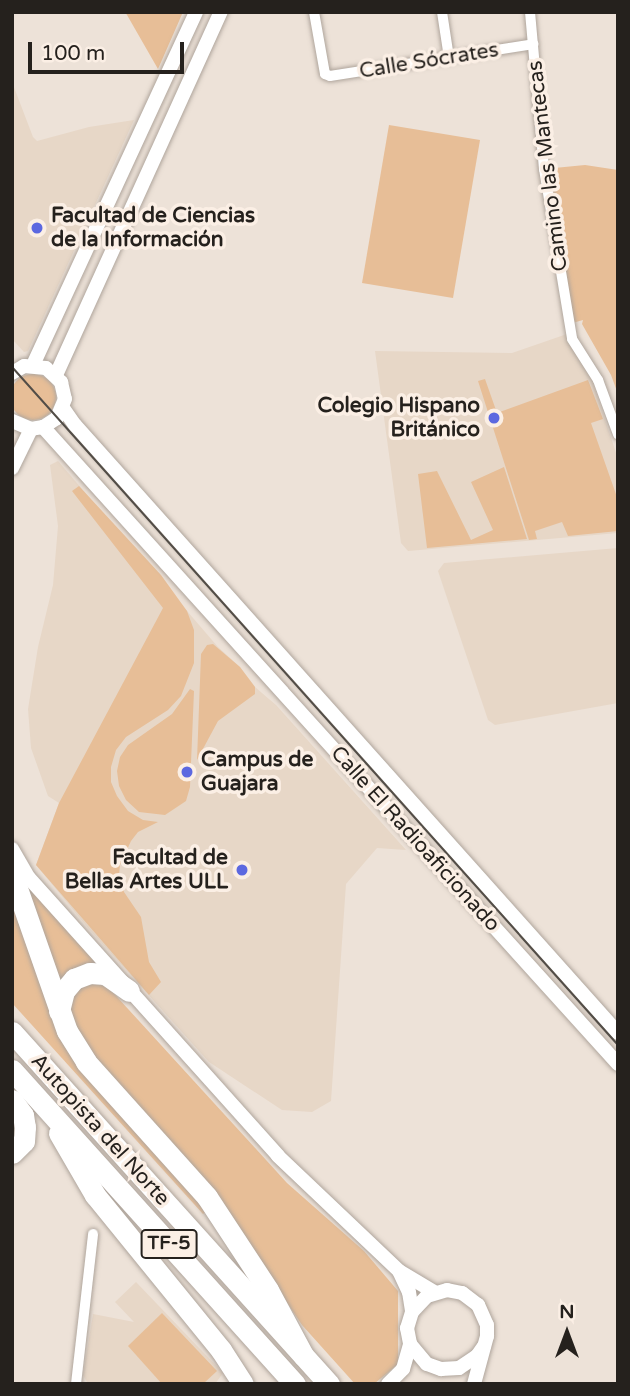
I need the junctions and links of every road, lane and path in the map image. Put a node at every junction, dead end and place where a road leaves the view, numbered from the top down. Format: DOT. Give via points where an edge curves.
graph roads {
  1 [pos="196,12"];
  2 [pos="221,12"];
  3 [pos="314,12"];
  4 [pos="442,12"];
  5 [pos="530,12"];
  6 [pos="534,44"];
  7 [pos="449,58"];
  8 [pos="125,169"];
  9 [pos="145,178"];
  10 [pos="12,355"];
  11 [pos="23,368"];
  12 [pos="56,375"];
  13 [pos="63,408"];
  14 [pos="12,421"];
  15 [pos="37,428"];
  16 [pos="618,434"];
  17 [pos="12,468"];
  18 [pos="12,849"];
  19 [pos="12,874"];
  20 [pos="129,990"];
  21 [pos="59,1011"];
  22 [pos="12,1032"];
  23 [pos="618,1033"];
  24 [pos="618,1064"];
  25 [pos="12,1070"];
  26 [pos="12,1100"];
  27 [pos="43,1103"];
  28 [pos="12,1153"];
  29 [pos="93,1234"];
  30 [pos="399,1271"];
  31 [pos="434,1292"];
  32 [pos="412,1312"];
  33 [pos="410,1344"];
  34 [pos="484,1346"];
  35 [pos="303,1355"];
  36 [pos="427,1364"];
  37 [pos="403,1369"];
  38 [pos="76,1384"];
  39 [pos="243,1384"];
  40 [pos="295,1384"];
  41 [pos="329,1384"];
  42 [pos="388,1384"];
  43 [pos="474,1384"];
  1 -- 8 [label="street"];
  2 -- 9 [label="street"];
  3 -- 7 [label="street, Calle Sócrates" via="325,75"];
  4 -- 7 [label="street"];
  5 -- 6 [label="street, Camino las Mantecas"];
  6 -- 7 [label="street, Calle Sócrates"];
  6 -- 16 [label="street, Camino las Mantecas" via="544,169 572,339 598,380"];
  8 -- 9 [label="street"];
  8 -- 11 [label="street"];
  9 -- 12 [label="street"];
  10 -- 11 [label="street"];
  11 -- 12 [label="street" via="46,368"];
  12 -- 13 [label="street" via="64,390"];
  13 -- 15 [label="street" via="57,418"];
  13 -- 23 [label="street, Calle El Radioaficionado"];
  14 -- 15 [label="street"];
  15 -- 17 [label="street"];
  15 -- 24 [label="street, Calle El Radioaficionado"];
  18 -- 20 [label="street" via="29,877"];
  19 -- 21 [label="highway"];
  20 -- 21 [label="highway" via="105,974 90,973 74,979 64,991"];
  20 -- 30 [label="street" via="278,1156"];
  21 -- 35 [label="highway" via="86,1062 207,1197 268,1290"];
  22 -- 35 [label="highway, Autopista del Norte / TF-5"];
  25 -- 27 [label="highway, Autopista del Norte / TF-5"];
  26 -- 28 [label="highway" via="25,1127 24,1141"];
  27 -- 39 [label="highway" via="95,1195 221,1350"];
  27 -- 40 [label="highway, Autopista del Norte / TF-5"];
  29 -- 38 [label="street"];
  30 -- 31 [label="street"];
  30 -- 32 [label="street"];
  31 -- 32 [label="street"];
  31 -- 34 [label="street" via="455,1291 478,1305 487,1325"];
  32 -- 33 [label="street" via="407,1328"];
  33 -- 36 [label="street"];
  33 -- 37 [label="street"];
  34 -- 36 [label="street" via="459,1368"];
  34 -- 43 [label="street"];
  35 -- 41 [label="highway, Autopista del Norte / TF-5"];
  36 -- 37 [label="street"];
  37 -- 42 [label="street"];
}
